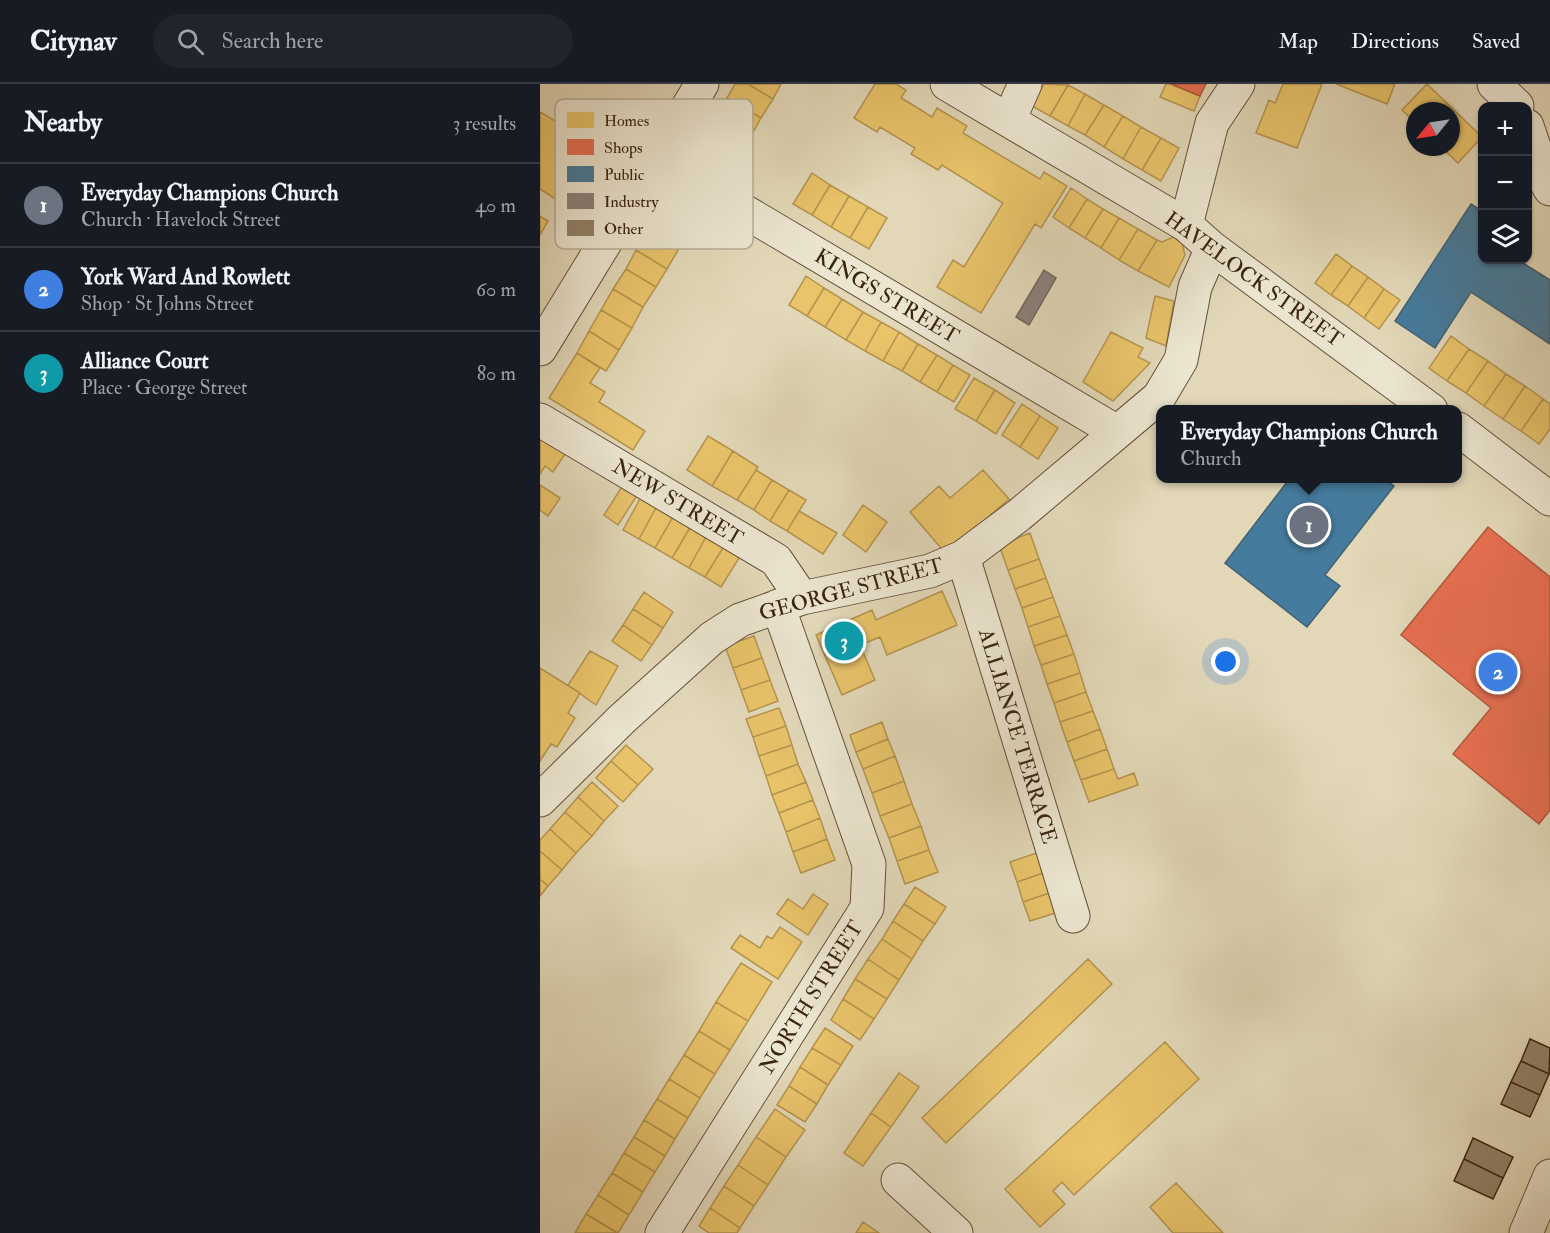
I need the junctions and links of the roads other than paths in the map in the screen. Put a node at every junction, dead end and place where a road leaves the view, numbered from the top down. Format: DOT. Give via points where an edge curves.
graph roads {
  1 [pos="702,84"];
  2 [pos="947,84"];
  3 [pos="1025,84"];
  4 [pos="1238,84"];
  5 [pos="1494,84"];
  6 [pos="693,99"];
  7 [pos="1513,102"];
  8 [pos="1532,115"];
  9 [pos="1550,119"];
  10 [pos="1009,120"];
  11 [pos="1532,141"];
  12 [pos="1550,189"];
  13 [pos="753,216"];
  14 [pos="1186,225"];
  15 [pos="1212,248"];
  16 [pos="601,249"];
  17 [pos="540,349"];
  18 [pos="1424,405"];
  19 [pos="540,420"];
  20 [pos="1117,432"];
  21 [pos="1462,432"];
  22 [pos="1539,490"];
  23 [pos="963,557"];
  24 [pos="790,602"];
  25 [pos="540,800"];
  26 [pos="1073,916"];
  27 [pos="1550,1176"];
  28 [pos="898,1180"];
  29 [pos="662,1233"];
  30 [pos="956,1233"];
  31 [pos="1526,1233"];
  1 -- 6 [label="street"];
  2 -- 10 [label="street, HAVELOCK STREET"];
  3 -- 10 [label="street"];
  4 -- 14 [label="street" via="1212,123"];
  5 -- 7 [label="street"];
  8 -- 9 [label="street"];
  10 -- 14 [label="street, HAVELOCK STREET"];
  11 -- 12 [label="street"];
  13 -- 20 [label="street, KINGS STREET"];
  14 -- 15 [label="street, HAVELOCK STREET"];
  15 -- 18 [label="street, HAVELOCK STREET"];
  15 -- 20 [label="street, GEORGE STREET" via="1195,287 1181,360 1159,397"];
  16 -- 17 [label="street"];
  19 -- 24 [label="street, NEW STREET" via="776,560"];
  20 -- 23 [label="street, GEORGE STREET"];
  21 -- 22 [label="street"];
  23 -- 24 [label="street, GEORGE STREET" via="930,571"];
  23 -- 26 [label="street, ALLIANCE TERRACE"];
  24 -- 25 [label="street, GEORGE STREET" via="740,620 712,638"];
  24 -- 29 [label="street, NORTH STREET" via="868,864 867,908"];
  27 -- 31 [label="street"];
  28 -- 30 [label="street"];
}
